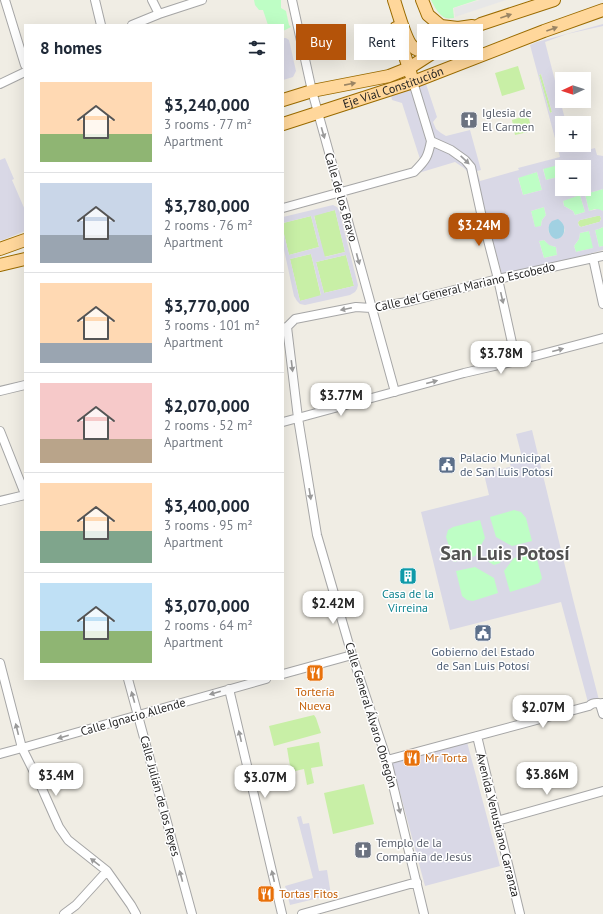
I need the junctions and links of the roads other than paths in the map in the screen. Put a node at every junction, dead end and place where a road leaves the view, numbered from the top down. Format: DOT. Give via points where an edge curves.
graph roads {
  1 [pos="5,0"];
  2 [pos="95,0"];
  3 [pos="152,0"];
  4 [pos="202,0"];
  5 [pos="292,0"];
  6 [pos="386,0"];
  7 [pos="394,0"];
  8 [pos="422,0"];
  9 [pos="554,0"];
  10 [pos="603,10"];
  11 [pos="159,14"];
  12 [pos="101,24"];
  13 [pos="134,24"];
  14 [pos="439,24"];
  15 [pos="481,24"];
  16 [pos="417,49"];
  17 [pos="421,60"];
  18 [pos="24,62"];
  19 [pos="409,68"];
  20 [pos="24,72"];
  21 [pos="413,82"];
  22 [pos="0,84"];
  23 [pos="312,92"];
  24 [pos="284,100"];
  25 [pos="317,112"];
  26 [pos="284,124"];
  27 [pos="431,141"];
  28 [pos="340,192"];
  29 [pos="284,208"];
  30 [pos="24,240"];
  31 [pos="0,249"];
  32 [pos="603,256"];
  33 [pos="593,258"];
  34 [pos="24,259"];
  35 [pos="0,265"];
  36 [pos="498,279"];
  37 [pos="603,304"];
  38 [pos="371,308"];
  39 [pos="285,328"];
  40 [pos="603,338"];
  41 [pos="516,361"];
  42 [pos="24,385"];
  43 [pos="0,391"];
  44 [pos="394,392"];
  45 [pos="298,418"];
  46 [pos="284,422"];
  47 [pos="0,431"];
  48 [pos="24,491"];
  49 [pos="24,494"];
  50 [pos="0,501"];
  51 [pos="352,655"];
  52 [pos="0,663"];
  53 [pos="284,674"];
  54 [pos="128,680"];
  55 [pos="262,680"];
  56 [pos="229,689"];
  57 [pos="602,703"];
  58 [pos="603,714"];
  59 [pos="138,716"];
  60 [pos="476,736"];
  61 [pos="22,748"];
  62 [pos="0,754"];
  63 [pos="387,760"];
  64 [pos="603,791"];
  65 [pos="497,821"];
  66 [pos="107,871"];
  67 [pos="417,882"];
  68 [pos="64,914"];
  69 [pos="136,914"];
  70 [pos="192,914"];
  71 [pos="282,914"];
  72 [pos="302,914"];
  73 [pos="424,914"];
  74 [pos="520,914"];
  1 -- 18 [label="street"];
  2 -- 12 [label="street"];
  3 -- 11 [label="street"];
  4 -- 11 [label="street"];
  5 -- 23 [label="street, Calle de los Bravo"];
  6 -- 19 [label="main road"];
  7 -- 16 [label="main road" via="412,47"];
  8 -- 14 [label="main road" via="428,15"];
  15 -- 9 [label="main road, Eje Vial Constitución, one-way"];
  21 -- 10 [label="main road, Eje Vial Constitución, one-way"];
  11 -- 13 [label="street"];
  17 -- 19 [label="main road, Eje Vial Constitución"];
  19 -- 21 [label="main road"];
  23 -- 19 [label="main road, Eje Vial Constitución, one-way" via="389,76"];
  20 -- 22 [label="street"];
  21 -- 25 [label="main road, Eje Vial Constitución"];
  21 -- 27 [label="street"];
  23 -- 24 [label="main road, Eje Vial Constitución"];
  23 -- 25 [label="street, Calle de los Bravo"];
  25 -- 26 [label="main road, Eje Vial Constitución"];
  25 -- 28 [label="street, Calle de los Bravo, one-way"];
  27 -- 28 [label="street" via="428,154 414,172"];
  27 -- 36 [label="street, one-way" via="451,150 472,167"];
  28 -- 29 [label="street"];
  28 -- 38 [label="street, Calle de los Bravo, one-way"];
  30 -- 31 [label="main road"];
  32 -- 33 [label="street, Calle del General Mariano Escobedo"];
  33 -- 36 [label="street, Calle del General Mariano Escobedo"];
  33 -- 37 [label="street"];
  34 -- 35 [label="main road"];
  36 -- 38 [label="street, Calle del General Mariano Escobedo" via="407,302"];
  36 -- 41 [label="street, one-way"];
  38 -- 39 [label="street, Calle del General Mariano Escobedo, one-way" via="356,307 294,319"];
  38 -- 44 [label="street, Calle de los Bravo"];
  39 -- 45 [label="street, Calle General Álvaro Obregón, one-way"];
  41 -- 40 [label="street, one-way"];
  44 -- 41 [label="street, one-way"];
  42 -- 43 [label="street"];
  44 -- 45 [label="street"];
  45 -- 46 [label="street"];
  45 -- 51 [label="street, Calle General Álvaro Obregón, one-way" via="317,535"];
  47 -- 48 [label="street"];
  49 -- 50 [label="street"];
  51 -- 53 [label="street"];
  51 -- 63 [label="street, Calle General Álvaro Obregón"];
  61 -- 52 [label="street, one-way"];
  59 -- 54 [label="street, Calle Julián de los Reyes, one-way"];
  55 -- 56 [label="street, Calle Ignacio Allende"];
  56 -- 59 [label="street, Calle Ignacio Allende, one-way"];
  71 -- 56 [label="street, one-way"];
  57 -- 58 [label="street"];
  57 -- 60 [label="street" via="594,703"];
  59 -- 61 [label="street, Calle Ignacio Allende, one-way"];
  70 -- 59 [label="street, Calle Julián de los Reyes, one-way"];
  60 -- 63 [label="street"];
  60 -- 65 [label="street, Avenida Venustiano Carranza"];
  61 -- 62 [label="street, Calle Ignacio Allende"];
  66 -- 61 [label="street, one-way" via="68,840 59,827"];
  63 -- 67 [label="street, Calle General Álvaro Obregón, one-way"];
  64 -- 65 [label="street"];
  65 -- 74 [label="street, Avenida Venustiano Carranza"];
  66 -- 68 [label="street" via="76,905"];
  66 -- 69 [label="street"];
  67 -- 72 [label="street"];
  67 -- 73 [label="street, Calle General Álvaro Obregón"];
}
